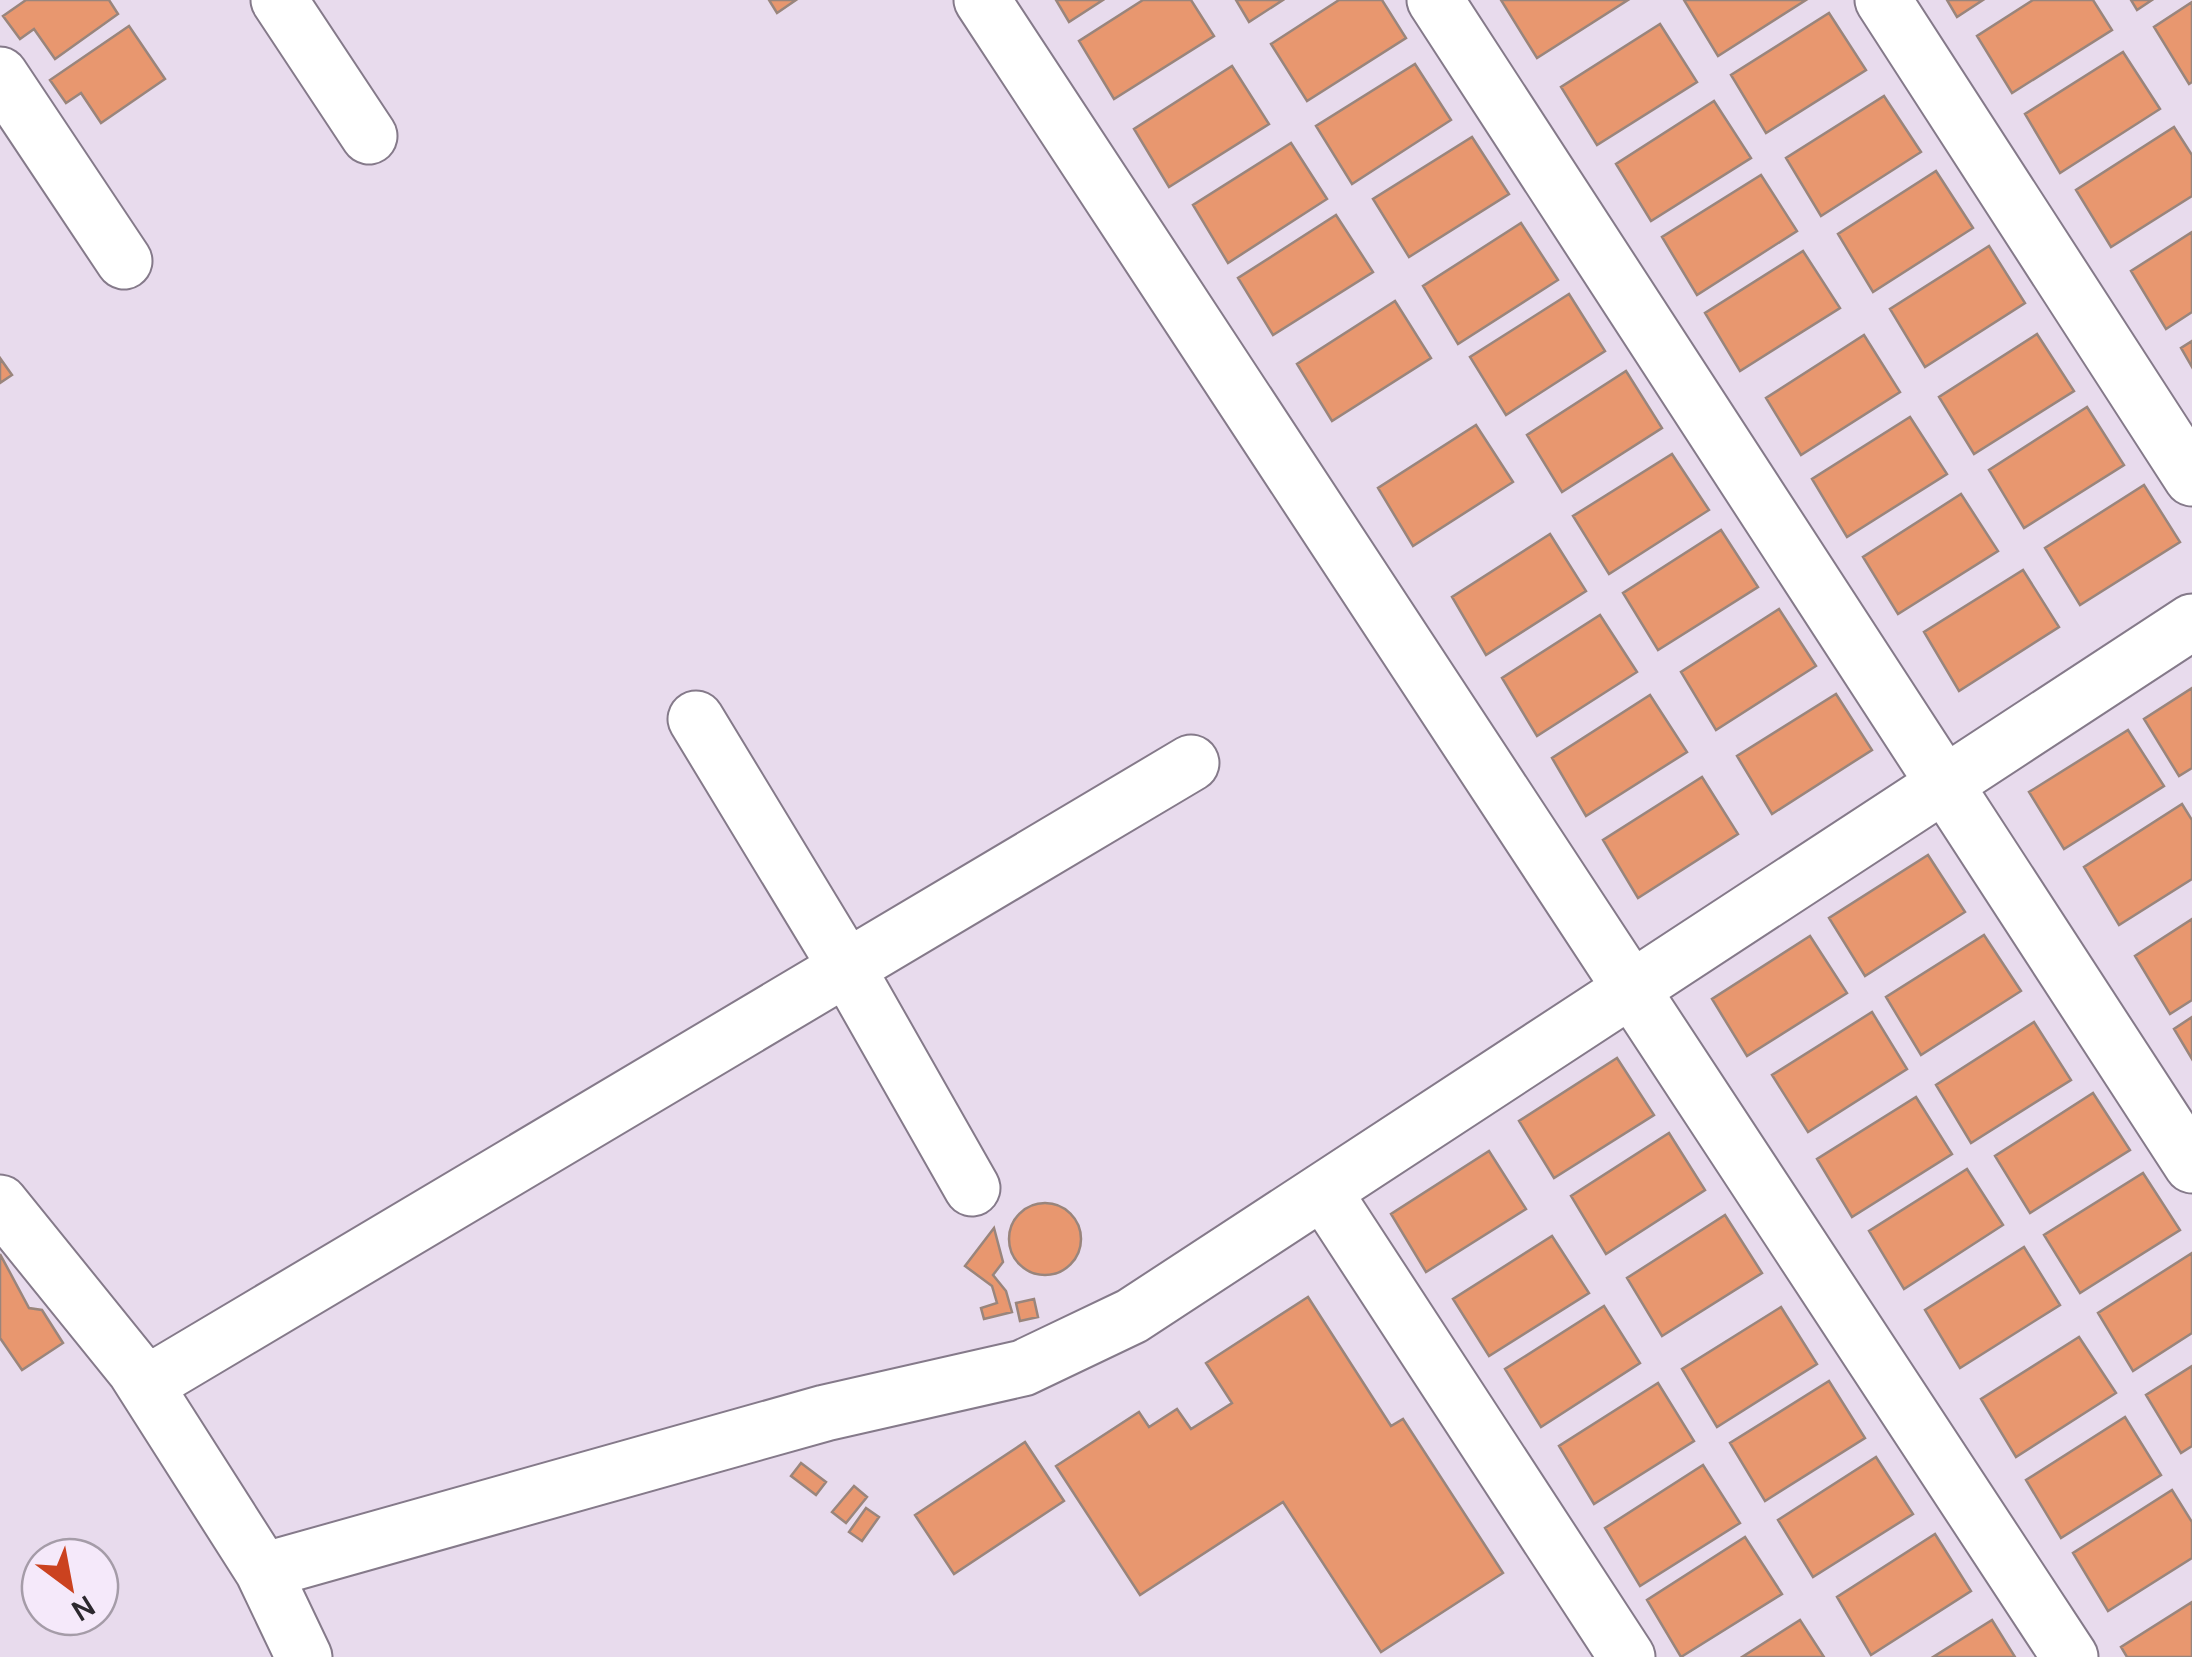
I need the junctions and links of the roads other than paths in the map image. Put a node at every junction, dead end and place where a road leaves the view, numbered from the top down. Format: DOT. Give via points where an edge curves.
graph roads {
  1 [pos="279,0"];
  2 [pos="982,0"];
  3 [pos="1435,0"];
  4 [pos="1882,0"];
  5 [pos="0,74"];
  6 [pos="369,136"];
  7 [pos="124,261"];
  8 [pos="2192,478"];
  9 [pos="2192,622"];
  10 [pos="696,718"];
  11 [pos="1191,764"];
  12 [pos="1945,784"];
  13 [pos="847,968"];
  14 [pos="1630,990"];
  15 [pos="2192,1166"];
  16 [pos="972,1188"];
  17 [pos="1322,1192"];
  18 [pos="0,1203"];
  19 [pos="144,1385"];
  20 [pos="263,1571"];
  21 [pos="304,1657"];
  22 [pos="1628,1657"];
  23 [pos="2070,1657"];
  1 -- 6 [label="street"];
  2 -- 14 [label="street"];
  3 -- 12 [label="street"];
  4 -- 8 [label="street"];
  5 -- 7 [label="street"];
  9 -- 12 [label="street"];
  10 -- 13 [label="street"];
  11 -- 13 [label="street"];
  12 -- 14 [label="street"];
  12 -- 15 [label="street"];
  13 -- 16 [label="street"];
  13 -- 19 [label="street"];
  14 -- 17 [label="street"];
  14 -- 23 [label="street"];
  17 -- 20 [label="street" via="1132,1316 1023,1368 825,1413"];
  17 -- 22 [label="street"];
  18 -- 19 [label="street"];
  19 -- 20 [label="street"];
  20 -- 21 [label="street"];
}
